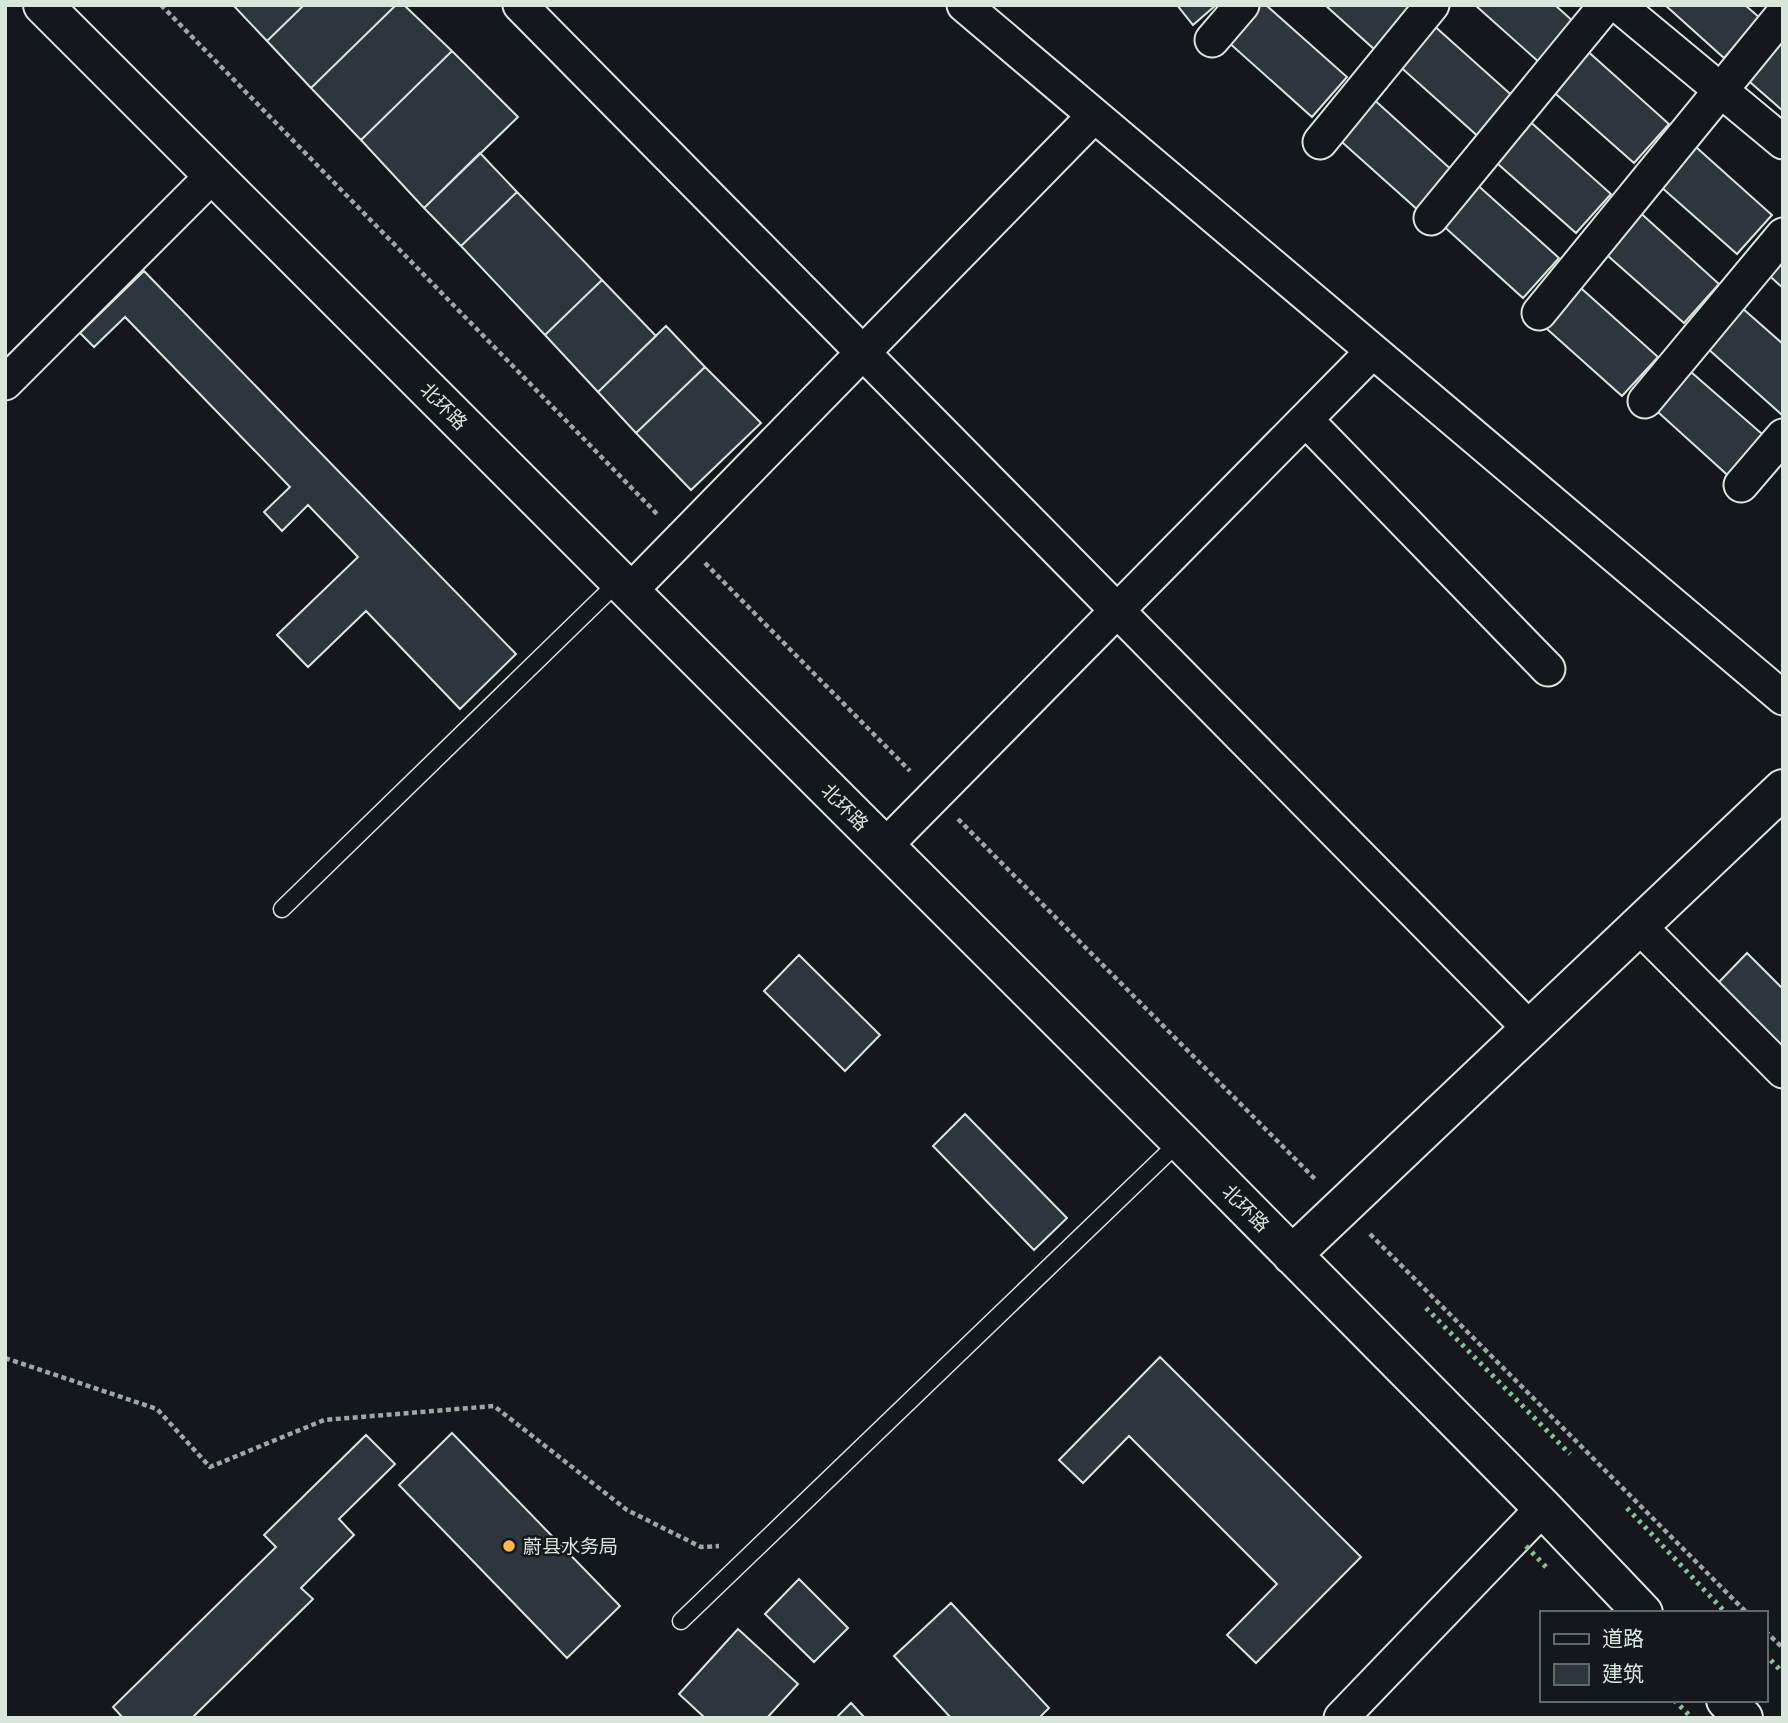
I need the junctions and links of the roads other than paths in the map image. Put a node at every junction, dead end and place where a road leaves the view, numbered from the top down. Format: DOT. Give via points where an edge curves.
graph roads {
  1 [pos="43,5"];
  2 [pos="520,5"];
  3 [pos="964,5"];
  4 [pos="1242,5"];
  5 [pos="1432,5"];
  6 [pos="1606,5"];
  7 [pos="1618,5"];
  8 [pos="1783,15"];
  9 [pos="1212,40"];
  10 [pos="1720,91"];
  11 [pos="1094,116"];
  12 [pos="1320,142"];
  13 [pos="1783,142"];
  14 [pos="213,175"];
  15 [pos="1431,219"];
  16 [pos="1783,235"];
  17 [pos="1539,313"];
  18 [pos="1373,351"];
  19 [pos="863,353"];
  20 [pos="5,383"];
  21 [pos="1645,401"];
  22 [pos="1306,420"];
  23 [pos="1783,436"];
  24 [pos="1741,485"];
  25 [pos="624,586"];
  26 [pos="1117,611"];
  27 [pos="1548,668"];
  28 [pos="1783,698"];
  29 [pos="1783,789"];
  30 [pos="885,846"];
  31 [pos="282,909"];
  32 [pos="1639,926"];
  33 [pos="1530,1030"];
  34 [pos="1783,1071"];
  35 [pos="1180,1141"];
  36 [pos="1292,1255"];
  37 [pos="1543,1508"];
  38 [pos="1641,1611"];
  39 [pos="681,1621"];
  40 [pos="1728,1702"];
  41 [pos="1340,1718"];
  42 [pos="1743,1718"];
  1 -- 14 [label="main road, 北环路"];
  2 -- 19 [label="street"];
  3 -- 11 [label="street"];
  4 -- 9 [label="street"];
  5 -- 12 [label="street"];
  6 -- 15 [label="street"];
  7 -- 10 [label="street"];
  8 -- 10 [label="street"];
  10 -- 13 [label="street"];
  10 -- 17 [label="street"];
  11 -- 18 [label="street"];
  11 -- 19 [label="street"];
  14 -- 20 [label="street"];
  14 -- 25 [label="main road, 北环路"];
  16 -- 21 [label="street"];
  18 -- 22 [label="street"];
  18 -- 28 [label="street"];
  19 -- 25 [label="street"];
  19 -- 26 [label="street"];
  22 -- 26 [label="street"];
  22 -- 27 [label="street"];
  23 -- 24 [label="street"];
  25 -- 30 [label="main road, 北环路"];
  25 -- 31 [label="lane"];
  26 -- 30 [label="street"];
  26 -- 33 [label="street"];
  29 -- 32 [label="main road"];
  30 -- 35 [label="main road, 北环路"];
  32 -- 33 [label="main road"];
  32 -- 34 [label="street"];
  33 -- 36 [label="main road"];
  35 -- 36 [label="main road, 北环路"];
  35 -- 39 [label="lane"];
  36 -- 37 [label="main road, 北环路"];
  37 -- 38 [label="main road, 北环路"];
  37 -- 41 [label="street"];
  40 -- 42 [label="main road"];
}
